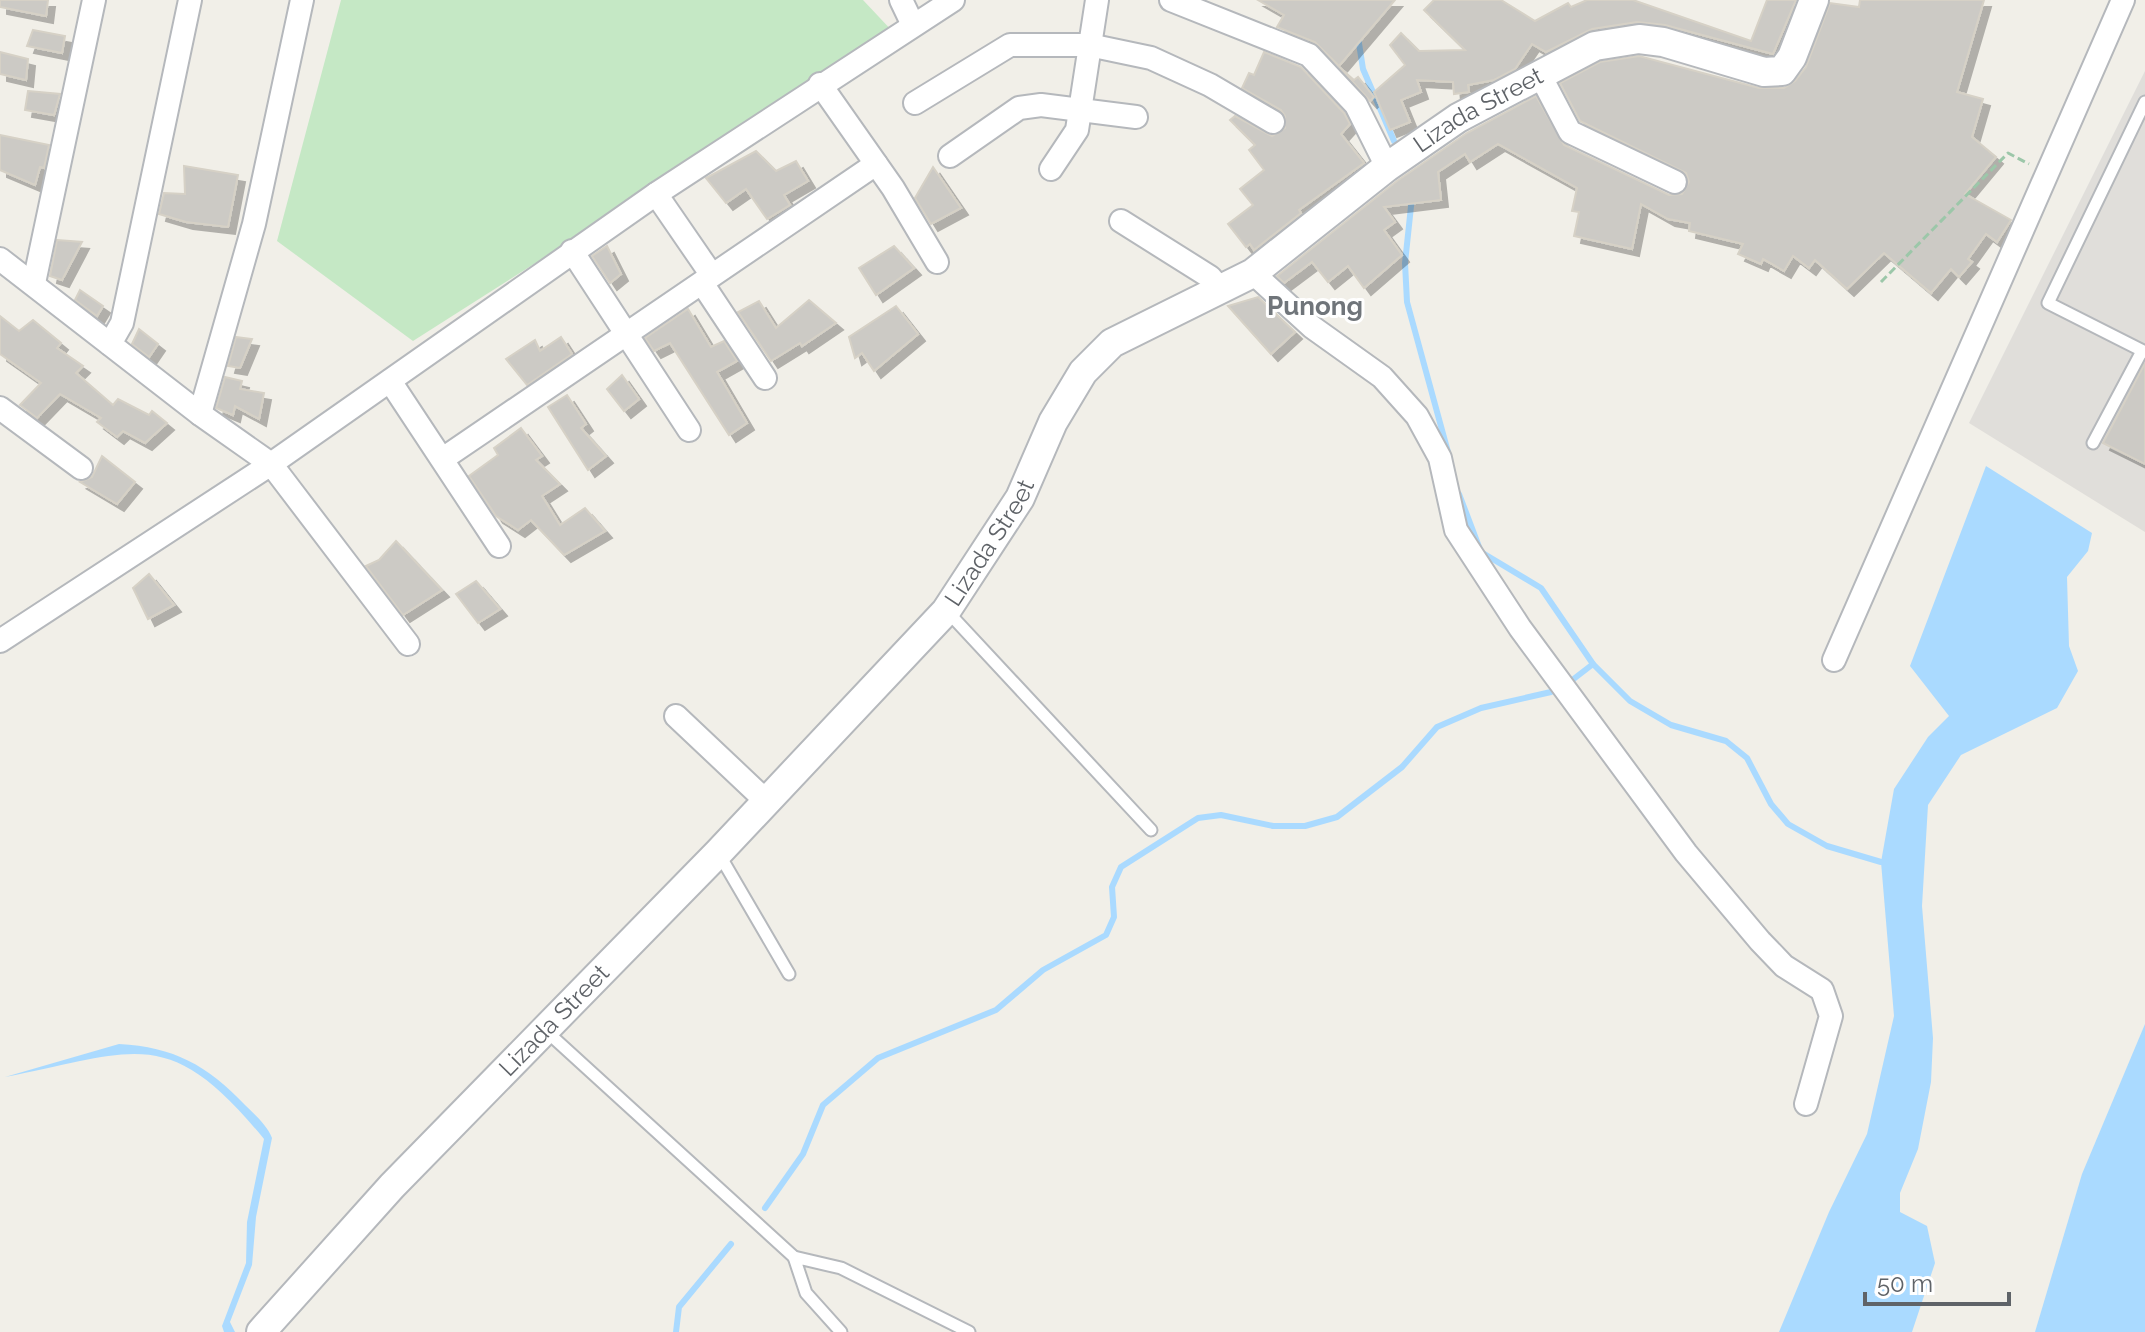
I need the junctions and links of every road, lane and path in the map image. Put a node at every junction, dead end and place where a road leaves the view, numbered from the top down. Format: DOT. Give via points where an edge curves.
graph roads {
  1 [pos="94,0"];
  2 [pos="190,0"];
  3 [pos="302,0"];
  4 [pos="901,0"];
  5 [pos="953,0"];
  6 [pos="1097,0"];
  7 [pos="1171,0"];
  8 [pos="1814,0"];
  9 [pos="2123,0"];
  10 [pos="913,25"];
  11 [pos="1089,45"];
  12 [pos="1539,73"];
  13 [pos="820,84"];
  14 [pos="2145,102"];
  15 [pos="915,103"];
  16 [pos="1080,109"];
  17 [pos="1136,117"];
  18 [pos="1273,122"];
  19 [pos="950,156"];
  20 [pos="876,164"];
  21 [pos="1387,167"];
  22 [pos="1051,169"];
  23 [pos="2046,173"];
  24 [pos="1675,182"];
  25 [pos="656,194"];
  26 [pos="1121,221"];
  27 [pos="572,251"];
  28 [pos="0,259"];
  29 [pos="937,262"];
  30 [pos="1253,273"];
  31 [pos="706,279"];
  32 [pos="1881,282"];
  33 [pos="34,283"];
  34 [pos="1222,291"];
  35 [pos="624,332"];
  36 [pos="110,344"];
  37 [pos="2144,351"];
  38 [pos="765,378"];
  39 [pos="390,381"];
  40 [pos="0,408"];
  41 [pos="200,414"];
  42 [pos="689,430"];
  43 [pos="2093,443"];
  44 [pos="444,458"];
  45 [pos="271,464"];
  46 [pos="81,468"];
  47 [pos="499,546"];
  48 [pos="946,611"];
  49 [pos="0,641"];
  50 [pos="408,644"];
  51 [pos="1834,660"];
  52 [pos="676,716"];
  53 [pos="765,800"];
  54 [pos="1151,830"];
  55 [pos="718,853"];
  56 [pos="789,974"];
  57 [pos="544,1029"];
  58 [pos="1806,1104"];
  59 [pos="794,1257"];
  60 [pos="271,1327"];
  61 [pos="841,1332"];
  62 [pos="969,1332"];
  1 -- 33 [label="street"];
  2 -- 36 [label="street" via="122,323"];
  3 -- 41 [label="street" via="254,224"];
  4 -- 10 [label="street"];
  5 -- 10 [label="street"];
  6 -- 11 [label="street"];
  7 -- 21 [label="street" via="1309,55 1356,105"];
  8 -- 12 [label="street, Lizada Street" via="1782,71 1764,72 1691,48 1639,39 1595,46"];
  9 -- 23 [label="street"];
  10 -- 13 [label="street"];
  11 -- 15 [label="street" via="1010,45"];
  11 -- 16 [label="street"];
  11 -- 18 [label="street" via="1151,58"];
  12 -- 21 [label="street, Lizada Street" via="1458,118"];
  12 -- 24 [label="street" via="1570,132"];
  13 -- 20 [label="street"];
  13 -- 25 [label="street"];
  14 -- 37 [label="lane" via="2048,303"];
  16 -- 17 [label="street"];
  16 -- 19 [label="street" via="1019,108"];
  16 -- 22 [label="street" via="1077,130"];
  20 -- 29 [label="street"];
  20 -- 31 [label="street"];
  21 -- 30 [label="street, Lizada Street"];
  23 -- 32 [label="path" via="2008,153"];
  23 -- 51 [label="street"];
  25 -- 27 [label="street"];
  25 -- 31 [label="street"];
  26 -- 34 [label="street" via="1210,277"];
  27 -- 35 [label="street"];
  27 -- 39 [label="street"];
  28 -- 33 [label="street"];
  30 -- 34 [label="street, Lizada Street"];
  30 -- 58 [label="street" via="1312,327 1382,377 1417,416 1440,458 1456,530 1520,628 1714,886 1784,966 1822,990 1831,1016"];
  31 -- 35 [label="street"];
  31 -- 38 [label="street"];
  33 -- 36 [label="street"];
  34 -- 48 [label="street, Lizada Street" via="1112,343 1083,372 1053,422 1020,498"];
  35 -- 42 [label="street"];
  35 -- 44 [label="street"];
  36 -- 41 [label="street"];
  37 -- 43 [label="lane"];
  39 -- 44 [label="street"];
  39 -- 45 [label="street"];
  40 -- 46 [label="street"];
  41 -- 45 [label="street"];
  44 -- 47 [label="street"];
  45 -- 49 [label="street"];
  45 -- 50 [label="street"];
  48 -- 53 [label="street, Lizada Street"];
  48 -- 54 [label="lane"];
  52 -- 53 [label="street"];
  53 -- 55 [label="street, Lizada Street"];
  55 -- 56 [label="lane"];
  55 -- 57 [label="street, Lizada Street"];
  57 -- 59 [label="lane"];
  57 -- 60 [label="street, Lizada Street" via="392,1186"];
  59 -- 61 [label="lane" via="806,1293"];
  59 -- 62 [label="lane" via="841,1268"];
}
